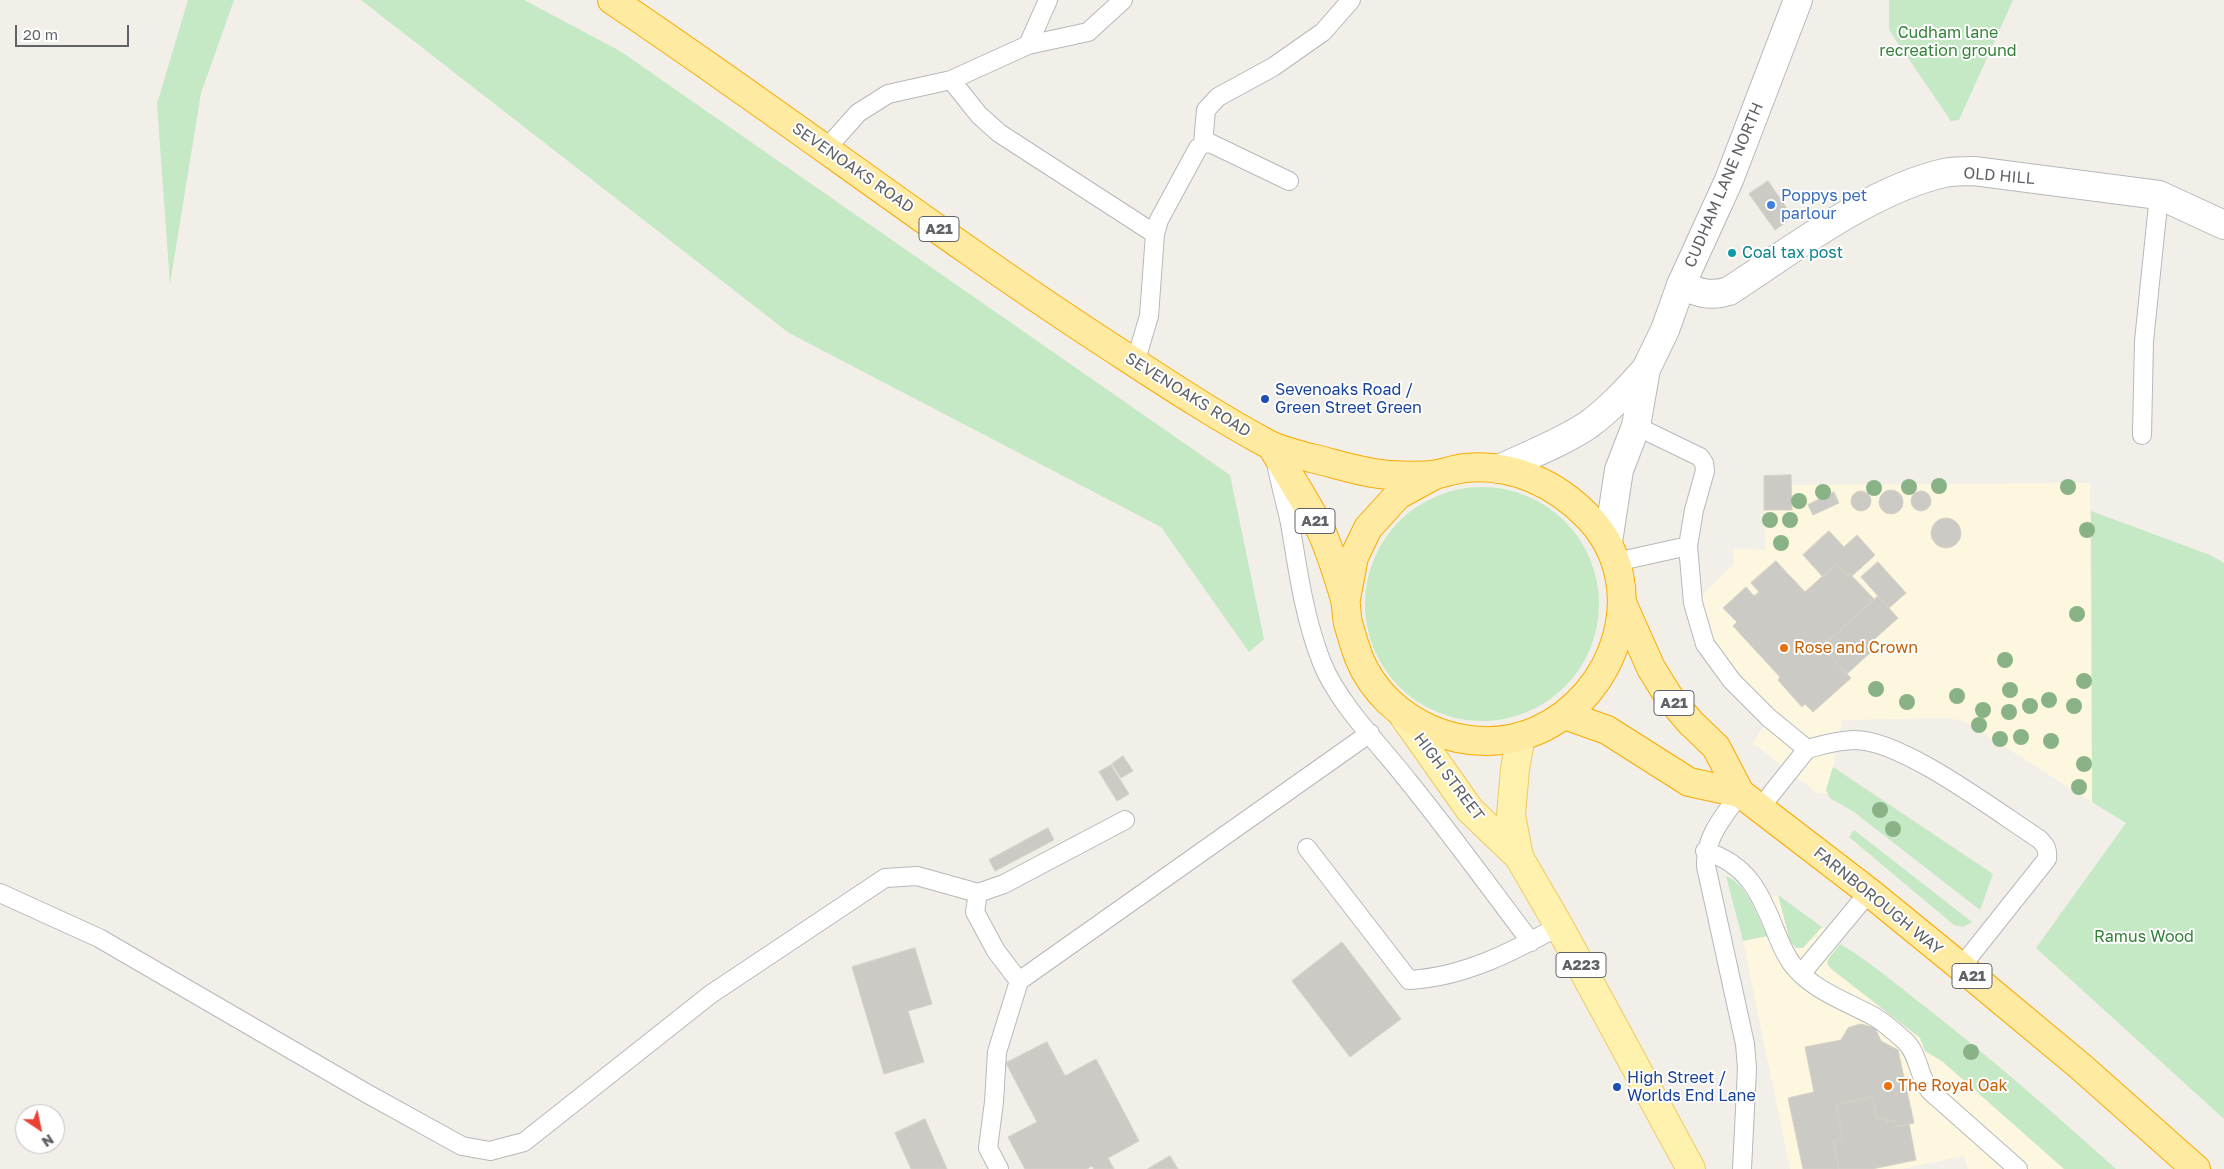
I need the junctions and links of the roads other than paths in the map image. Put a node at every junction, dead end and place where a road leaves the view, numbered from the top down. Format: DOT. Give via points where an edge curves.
graph roads {
  1 [pos="612,0"];
  2 [pos="1048,0"];
  3 [pos="1123,0"];
  4 [pos="1351,0"];
  5 [pos="1798,0"];
  6 [pos="1028,45"];
  7 [pos="951,80"];
  8 [pos="1203,144"];
  9 [pos="826,149"];
  10 [pos="1289,181"];
  11 [pos="2159,195"];
  12 [pos="2224,225"];
  13 [pos="1155,234"];
  14 [pos="1681,285"];
  15 [pos="1135,363"];
  16 [pos="1646,369"];
  17 [pos="1636,426"];
  18 [pos="2142,435"];
  19 [pos="1272,447"];
  20 [pos="1499,469"];
  21 [pos="1436,474"];
  22 [pos="1688,546"];
  23 [pos="1612,552"];
  24 [pos="1346,600"];
  25 [pos="1622,605"];
  26 [pos="1403,715"];
  27 [pos="1565,715"];
  28 [pos="1370,733"];
  29 [pos="1521,736"];
  30 [pos="1807,749"];
  31 [pos="1750,800"];
  32 [pos="1125,820"];
  33 [pos="1307,848"];
  34 [pos="1705,851"];
  35 [pos="1520,857"];
  36 [pos="1869,892"];
  37 [pos="0,893"];
  38 [pos="978,893"];
  39 [pos="1559,926"];
  40 [pos="1531,942"];
  41 [pos="1961,967"];
  42 [pos="1801,974"];
  43 [pos="1019,981"];
  44 [pos="999,1169"];
  45 [pos="1691,1169"];
  46 [pos="1742,1169"];
  47 [pos="2018,1169"];
  48 [pos="2196,1169"];
  1 -- 9 [label="highway, SEVENOAKS ROAD / A21"];
  2 -- 6 [label="lane"];
  3 -- 6 [label="lane" via="1088,32"];
  4 -- 8 [label="lane" via="1323,32 1273,67 1218,97 1206,110"];
  5 -- 14 [label="street, CUDHAM LANE NORTH" via="1729,180"];
  6 -- 7 [label="lane"];
  7 -- 9 [label="lane" via="888,94 858,114"];
  7 -- 13 [label="lane" via="979,115 999,133"];
  8 -- 10 [label="lane" via="1210,143"];
  8 -- 13 [label="lane" via="1159,220"];
  9 -- 15 [label="highway, SEVENOAKS ROAD / A21" via="1007,278"];
  11 -- 12 [label="street, OLD HILL"];
  11 -- 14 [label="street, OLD HILL" via="1974,171 1945,172 1914,182 1859,209 1729,291 1716,295 1702,294"];
  11 -- 18 [label="lane" via="2144,341"];
  13 -- 15 [label="lane" via="1149,316"];
  14 -- 16 [label="street, CUDHAM LANE NORTH" via="1665,330"];
  15 -- 19 [label="highway, SEVENOAKS ROAD / A21"];
  16 -- 17 [label="street"];
  16 -- 20 [label="street" via="1613,405 1589,424"];
  17 -- 22 [label="lane" via="1700,457 1704,463"];
  17 -- 23 [label="street" via="1619,470"];
  19 -- 21 [label="highway, A21" via="1388,475"];
  19 -- 24 [label="highway, A21" via="1323,535"];
  19 -- 28 [label="lane" via="1290,523 1306,617 1323,665 1355,718"];
  20 -- 21 [label="highway" via="1468,468"];
  20 -- 23 [label="highway" via="1528,475 1564,494 1591,520"];
  21 -- 24 [label="highway" via="1398,495 1368,528 1354,557"];
  22 -- 23 [label="lane"];
  22 -- 30 [label="lane" via="1693,603 1705,644 1732,682"];
  23 -- 25 [label="highway"];
  24 -- 26 [label="highway" via="1348,624 1360,662 1381,695"];
  25 -- 27 [label="highway" via="1612,657 1590,692"];
  25 -- 31 [label="highway, FARNBOROUGH WAY / A21" via="1651,668 1669,697 1716,747"];
  26 -- 29 [label="highway" via="1446,737 1483,742"];
  26 -- 35 [label="main road, HIGH STREET / A223" via="1470,810"];
  27 -- 29 [label="highway"];
  27 -- 31 [label="highway, FARNBOROUGH WAY / A21" via="1607,730 1689,782"];
  28 -- 40 [label="lane"];
  28 -- 43 [label="lane"];
  29 -- 35 [label="main road, HIGH STREET / A223" via="1511,815"];
  30 -- 31 [label="lane"];
  30 -- 41 [label="lane" via="1831,742 1856,740 1879,743 1897,750 1936,772 2045,845 2046,858"];
  31 -- 34 [label="lane" via="1709,840"];
  31 -- 36 [label="highway, FARNBOROUGH WAY / A21"];
  32 -- 38 [label="lane" via="1004,884"];
  33 -- 40 [label="lane" via="1409,980 1432,979 1470,970"];
  34 -- 42 [label="lane" via="1732,862 1753,883 1783,951"];
  34 -- 46 [label="lane" via="1745,1044 1747,1068"];
  35 -- 39 [label="main road, HIGH STREET / A223"];
  36 -- 41 [label="highway, FARNBOROUGH WAY / A21"];
  36 -- 42 [label="lane"];
  37 -- 38 [label="lane" via="99,938 462,1146 490,1151 524,1142 711,994 884,878 917,876"];
  38 -- 43 [label="lane" via="975,912 996,951"];
  39 -- 40 [label="lane"];
  39 -- 45 [label="main road, HIGH STREET / A223"];
  41 -- 48 [label="highway, FARNBOROUGH WAY / A21" via="2087,1072"];
  42 -- 47 [label="lane" via="1821,989 1876,1018 1906,1042 1930,1091"];
  43 -- 44 [label="lane" via="997,1052 988,1148"];
}
